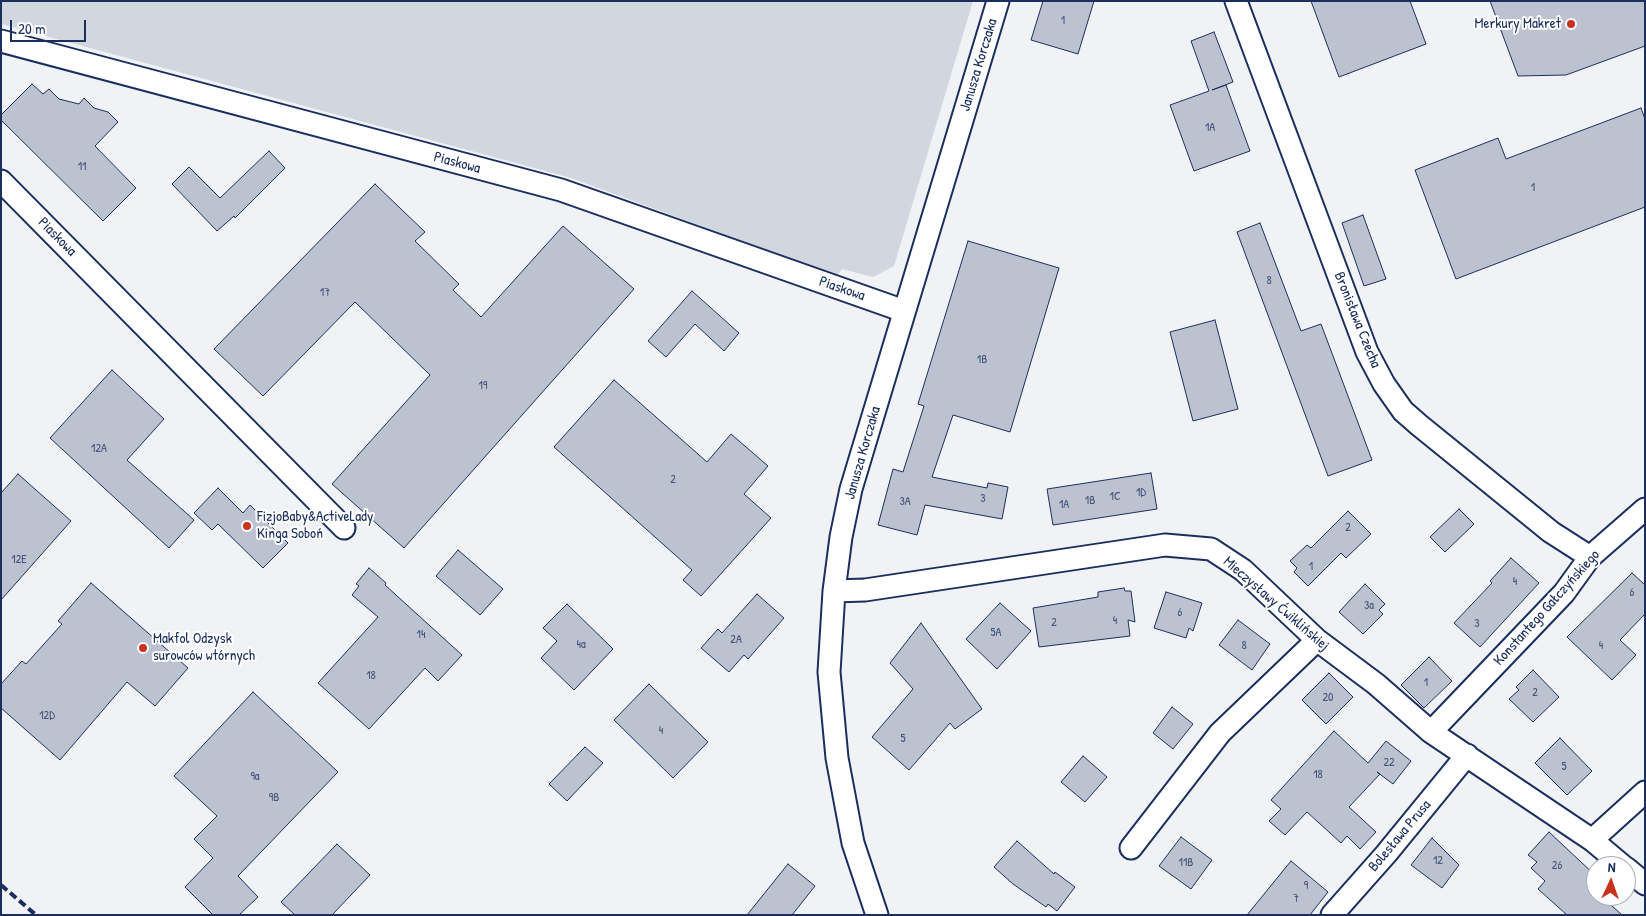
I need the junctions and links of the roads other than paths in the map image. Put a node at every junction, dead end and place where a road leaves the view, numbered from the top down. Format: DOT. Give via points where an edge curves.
graph roads {
  1 [pos="998,1"];
  2 [pos="1236,1"];
  3 [pos="1,41"];
  4 [pos="1,181"];
  5 [pos="904,311"];
  6 [pos="1645,509"];
  7 [pos="344,528"];
  8 [pos="1590,557"];
  9 [pos="834,591"];
  10 [pos="1317,640"];
  11 [pos="1432,732"];
  12 [pos="1467,755"];
  13 [pos="1645,792"];
  14 [pos="1592,840"];
  15 [pos="1131,848"];
  16 [pos="1612,856"];
  17 [pos="877,915"];
  18 [pos="1332,915"];
  1 -- 5 [label="street, Janusza Korczaka"];
  2 -- 8 [label="street, Bronisława Czecha" via="1367,352 1384,384 1403,411 1419,425 1551,532"];
  3 -- 5 [label="street, Piaskowa" via="561,190"];
  4 -- 7 [label="street, Piaskowa"];
  5 -- 9 [label="street, Janusza Korczaka" via="851,489"];
  6 -- 8 [label="street, Konstantego Gałczyńskiego"];
  8 -- 11 [label="street, Konstantego Gałczyńskiego" via="1564,593"];
  9 -- 10 [label="street, Mieczysławy Ćwiklińskiej" via="865,590 1165,545 1211,549 1243,570"];
  9 -- 17 [label="street, Janusza Korczaka" via="829,672 837,758 853,843"];
  10 -- 11 [label="street, Mieczysławy Ćwiklińskiej"];
  10 -- 15 [label="street" via="1220,733"];
  11 -- 12 [label="street, Mieczysławy Ćwiklińskiej"];
  12 -- 14 [label="street, Mieczysławy Ćwiklińskiej"];
  12 -- 18 [label="street, Bolesława Prusa"];
  13 -- 14 [label="street"];
  14 -- 16 [label="street, Mieczysławy Ćwiklińskiej"];
}
